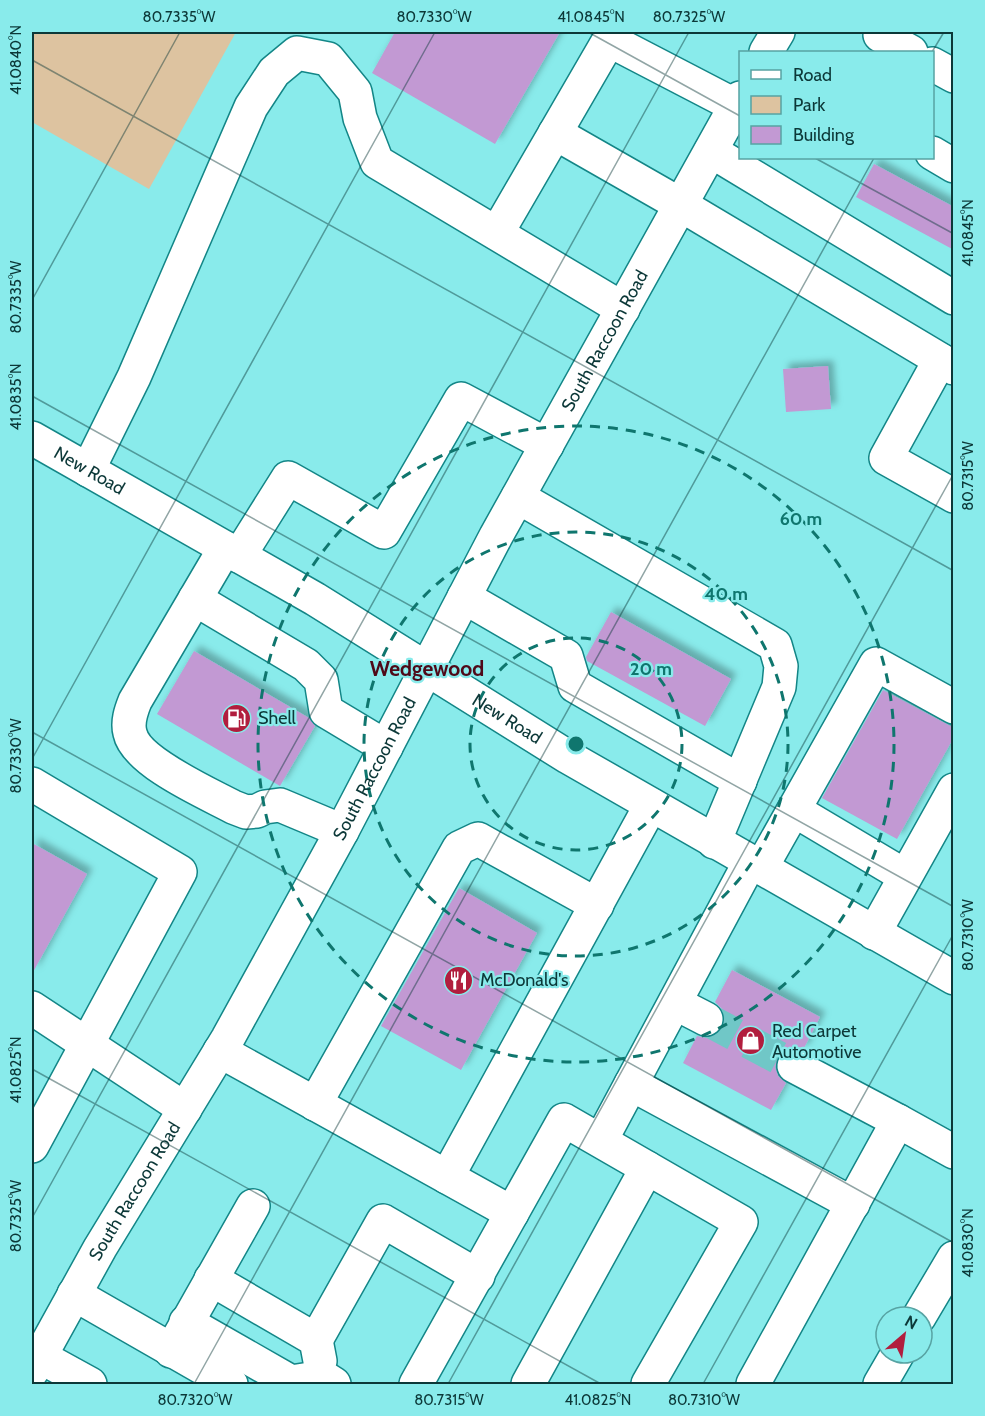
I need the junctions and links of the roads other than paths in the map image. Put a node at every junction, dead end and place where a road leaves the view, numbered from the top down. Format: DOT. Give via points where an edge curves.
graph roads {
  1 [pos="778,32"];
  2 [pos="879,33"];
  3 [pos="767,51"];
  4 [pos="909,51"];
  5 [pos="934,65"];
  6 [pos="954,76"];
  7 [pos="738,102"];
  8 [pos="555,133"];
  9 [pos="711,151"];
  10 [pos="934,154"];
  11 [pos="954,166"];
  12 [pos="681,205"];
  13 [pos="497,233"];
  14 [pos="954,298"];
  15 [pos="622,309"];
  16 [pos="947,364"];
  17 [pos="32,438"];
  18 [pos="547,445"];
  19 [pos="88,470"];
  20 [pos="518,496"];
  21 [pos="954,496"];
  22 [pos="232,552"];
  23 [pos="464,597"];
  24 [pos="195,600"];
  25 [pos="427,669"];
  26 [pos="954,707"];
  27 [pos="954,716"];
  28 [pos="386,747"];
  29 [pos="954,768"];
  30 [pos="740,781"];
  31 [pos="810,782"];
  32 [pos="32,784"];
  33 [pos="954,790"];
  34 [pos="651,805"];
  35 [pos="794,810"];
  36 [pos="342,831"];
  37 [pos="714,842"];
  38 [pos="756,865"];
  39 [pos="911,866"];
  40 [pos="597,905"];
  41 [pos="874,933"];
  42 [pos="951,971"];
  43 [pos="675,1003"];
  44 [pos="32,1008"];
  45 [pos="706,1019"];
  46 [pos="87,1044"];
  47 [pos="220,1051"];
  48 [pos="794,1066"];
  49 [pos="631,1084"];
  50 [pos="42,1101"];
  51 [pos="315,1104"];
  52 [pos="185,1109"];
  53 [pos="897,1121"];
  54 [pos="601,1140"];
  55 [pos="32,1146"];
  56 [pos="954,1152"];
  57 [pos="647,1167"];
  58 [pos="447,1177"];
  59 [pos="853,1204"];
  60 [pos="253,1206"];
  61 [pos="512,1213"];
  62 [pos="954,1258"];
  63 [pos="478,1276"];
  64 [pos="211,1279"];
  65 [pos="74,1294"];
  66 [pos="926,1305"];
  67 [pos="186,1322"];
  68 [pos="316,1340"];
  69 [pos="38,1349"];
  70 [pos="171,1351"];
  71 [pos="891,1365"];
  72 [pos="328,1381"];
  73 [pos="90,1384"];
  74 [pos="231,1384"];
  75 [pos="416,1384"];
  76 [pos="528,1384"];
  77 [pos="648,1384"];
  78 [pos="753,1384"];
  79 [pos="880,1384"];
  1 -- 3 [label="street"];
  2 -- 4 [label="street"];
  5 -- 6 [label="street"];
  7 -- 8 [label="street" via="609,40"];
  7 -- 9 [label="street, South Raccoon Road"];
  8 -- 12 [label="street"];
  8 -- 13 [label="street"];
  9 -- 12 [label="street, South Raccoon Road"];
  9 -- 14 [label="street"];
  10 -- 11 [label="street"];
  12 -- 15 [label="street, South Raccoon Road"];
  12 -- 16 [label="street"];
  13 -- 15 [label="street"];
  13 -- 19 [label="street" via="377,162 360,118 355,92 328,59 297,52 274,72 251,107 134,377"];
  15 -- 18 [label="street, South Raccoon Road"];
  16 -- 21 [label="street" via="886,458"];
  17 -- 19 [label="street, New Road"];
  18 -- 20 [label="street, South Raccoon Road"];
  18 -- 22 [label="street" via="461,399 384,532 288,478"];
  19 -- 22 [label="street, New Road"];
  20 -- 23 [label="street, South Raccoon Road"];
  20 -- 30 [label="street" via="775,645 781,666 779,687"];
  22 -- 24 [label="street"];
  22 -- 25 [label="street, New Road"];
  23 -- 25 [label="street, South Raccoon Road"];
  23 -- 30 [label="street" via="566,656 575,686"];
  24 -- 28 [label="street" via="306,665 321,680 326,711"];
  24 -- 36 [label="street" via="135,701 129,721 134,744 154,764 233,807 246,812 280,805"];
  25 -- 28 [label="street, South Raccoon Road"];
  25 -- 34 [label="street, New Road"];
  26 -- 31 [label="street" via="876,664"];
  27 -- 31 [label="street" via="881,676 825,777"];
  28 -- 36 [label="street, South Raccoon Road"];
  29 -- 39 [label="street" via="913,842"];
  30 -- 37 [label="street"];
  31 -- 35 [label="street"];
  32 -- 46 [label="street" via="180,872"];
  33 -- 39 [label="street"];
  34 -- 37 [label="street, New Road"];
  34 -- 40 [label="street"];
  35 -- 38 [label="street"];
  35 -- 39 [label="street"];
  36 -- 47 [label="street, South Raccoon Road"];
  37 -- 38 [label="street, New Road"];
  38 -- 41 [label="street, New Road"];
  38 -- 43 [label="street"];
  39 -- 41 [label="street"];
  40 -- 51 [label="street" via="478,839 459,848"];
  40 -- 58 [label="street"];
  41 -- 42 [label="street, New Road"];
  43 -- 45 [label="street"];
  43 -- 49 [label="street"];
  44 -- 46 [label="street"];
  46 -- 50 [label="street"];
  46 -- 52 [label="street"];
  47 -- 51 [label="street"];
  47 -- 52 [label="street, South Raccoon Road"];
  48 -- 53 [label="street"];
  49 -- 54 [label="street"];
  49 -- 59 [label="street"];
  50 -- 55 [label="street"];
  51 -- 58 [label="street"];
  52 -- 65 [label="street, South Raccoon Road"];
  53 -- 56 [label="street"];
  53 -- 59 [label="street"];
  54 -- 57 [label="street"];
  54 -- 61 [label="street" via="564,1120"];
  57 -- 76 [label="street"];
  57 -- 77 [label="street" via="741,1222"];
  58 -- 61 [label="street"];
  59 -- 78 [label="street"];
  60 -- 64 [label="street"];
  61 -- 63 [label="street"];
  62 -- 66 [label="street"];
  63 -- 68 [label="street" via="383,1221"];
  63 -- 75 [label="street"];
  64 -- 67 [label="street"];
  64 -- 68 [label="street"];
  65 -- 69 [label="street, South Raccoon Road"];
  65 -- 70 [label="street"];
  67 -- 70 [label="street"];
  67 -- 72 [label="street" via="291,1382"];
  68 -- 72 [label="street"];
  69 -- 73 [label="street"];
  70 -- 74 [label="street"];
  71 -- 79 [label="street"];
}
